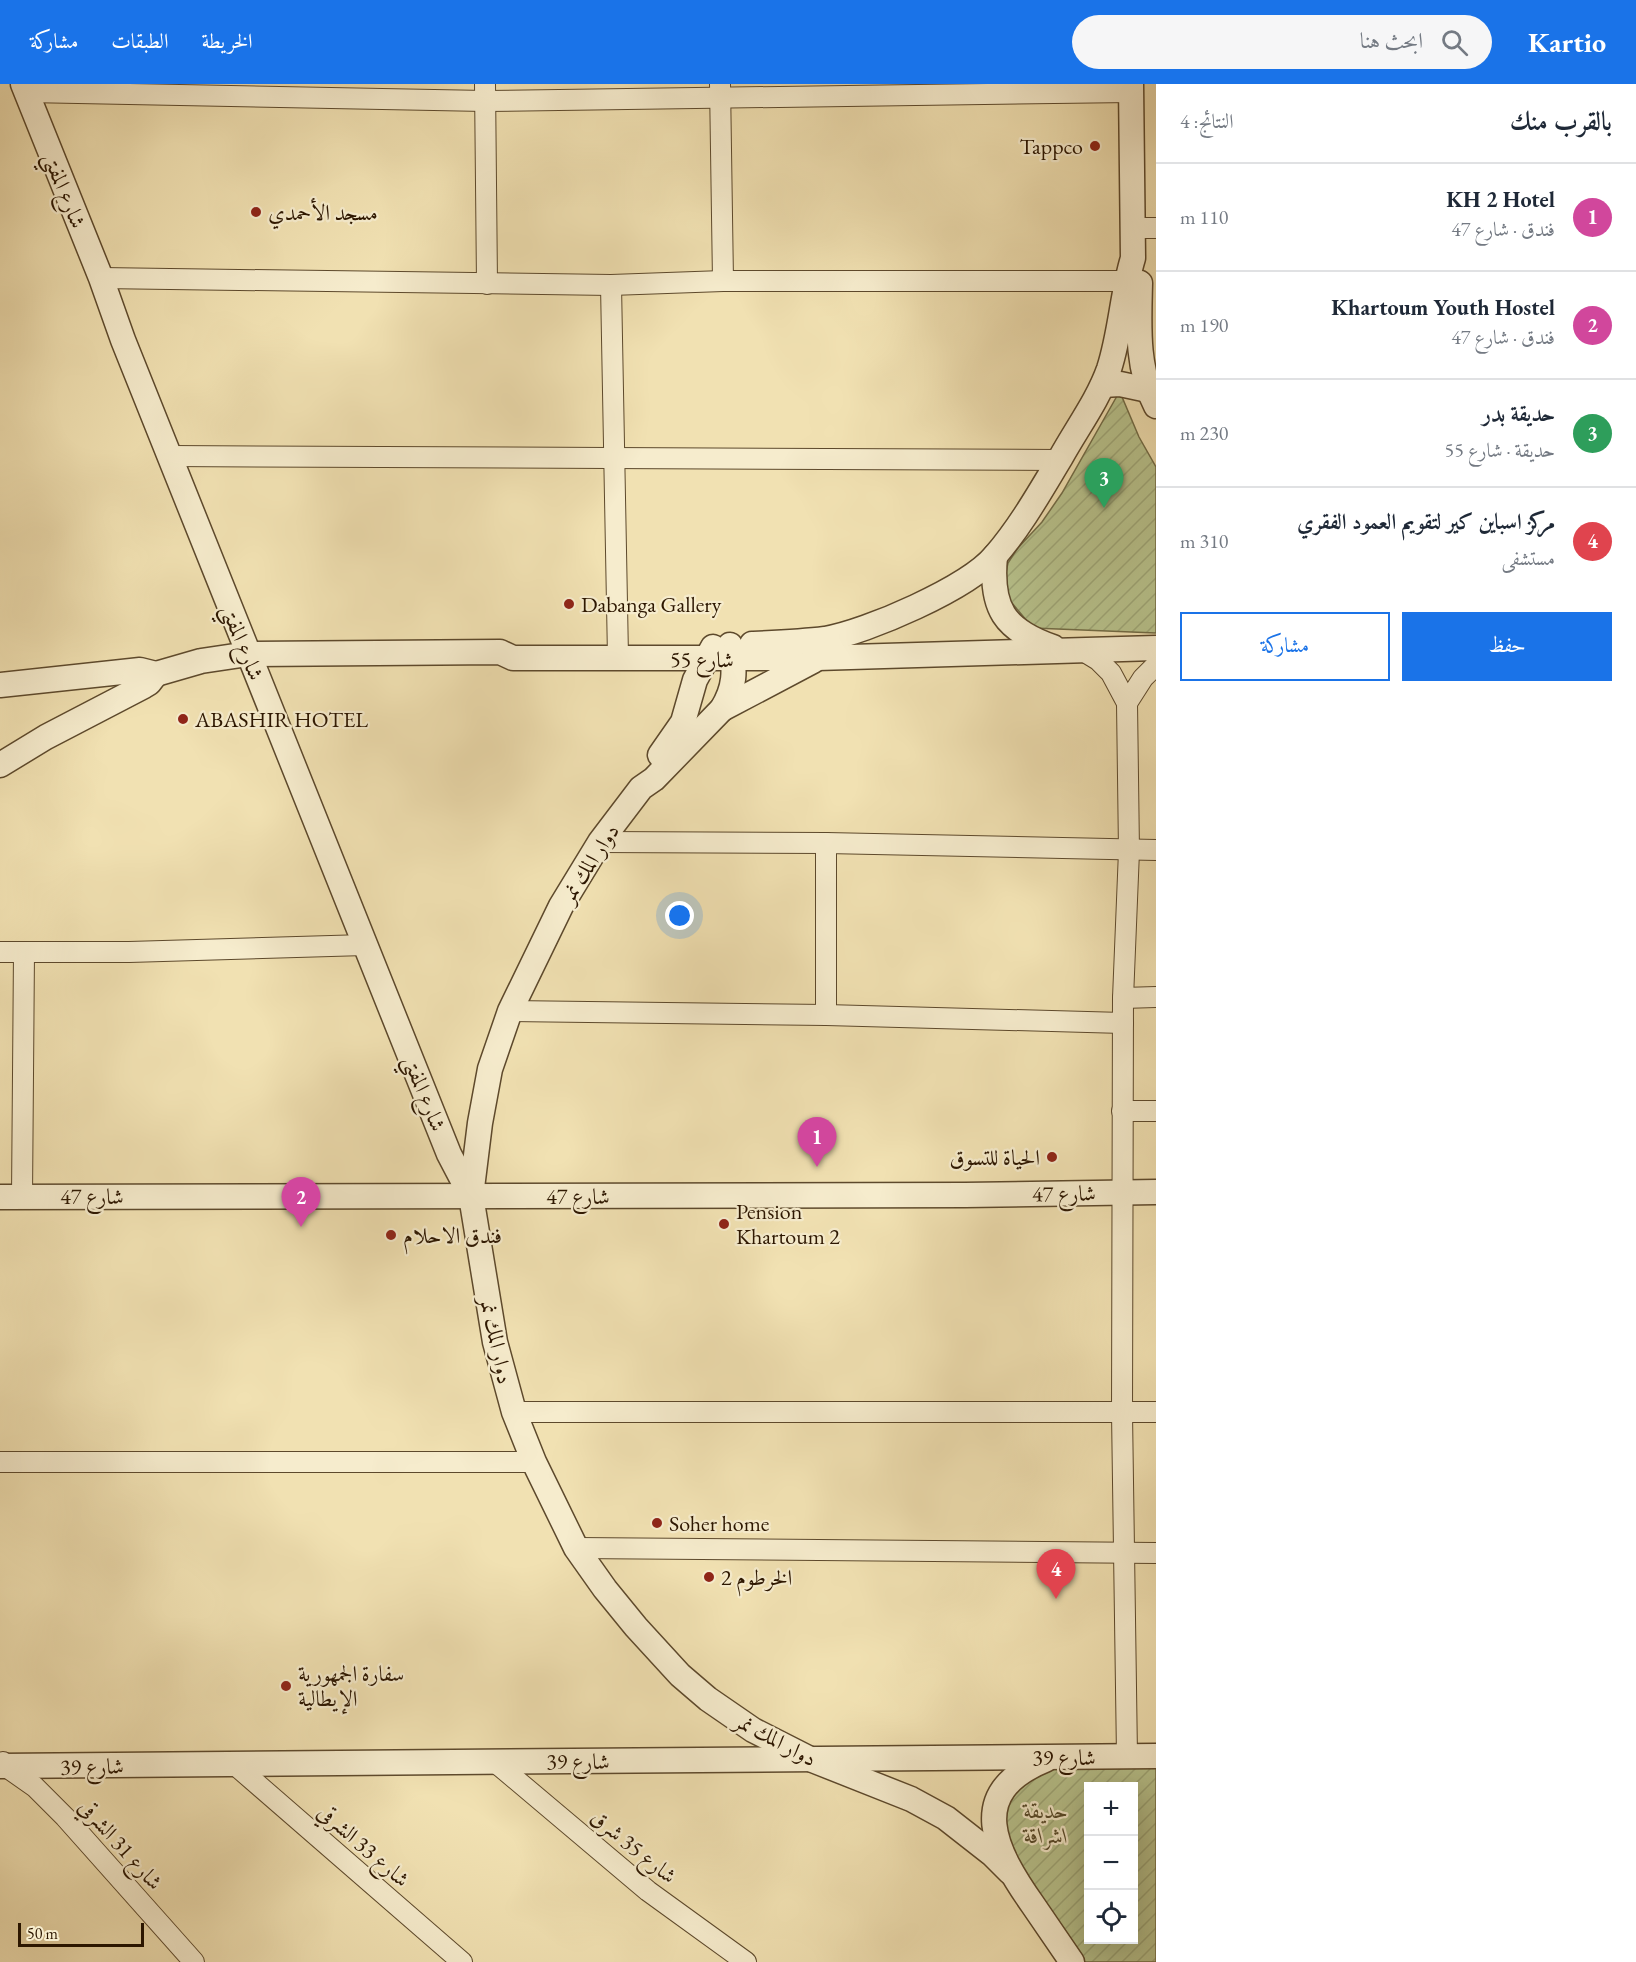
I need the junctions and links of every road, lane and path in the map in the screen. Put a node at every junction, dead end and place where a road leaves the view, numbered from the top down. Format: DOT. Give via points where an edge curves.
graph roads {
  1 [pos="25,88"];
  2 [pos="1131,88"];
  3 [pos="720,91"];
  4 [pos="485,92"];
  5 [pos="1145,228"];
  6 [pos="100,278"];
  7 [pos="723,281"];
  8 [pos="1133,281"];
  9 [pos="487,284"];
  10 [pos="611,285"];
  11 [pos="1103,385"];
  12 [pos="1152,398"];
  13 [pos="169,456"];
  14 [pos="614,459"];
  15 [pos="1059,460"];
  16 [pos="995,556"];
  17 [pos="1156,648"];
  18 [pos="617,650"];
  19 [pos="1070,650"];
  20 [pos="721,652"];
  21 [pos="248,654"];
  22 [pos="653,658"];
  23 [pos="817,658"];
  24 [pos="1156,665"];
  25 [pos="142,678"];
  26 [pos="0,685"];
  27 [pos="692,692"];
  28 [pos="1127,703"];
  29 [pos="722,709"];
  30 [pos="0,765"];
  31 [pos="641,788"];
  32 [pos="600,842"];
  33 [pos="826,843"];
  34 [pos="1156,850"];
  35 [pos="1129,851"];
  36 [pos="365,945"];
  37 [pos="0,952"];
  38 [pos="24,952"];
  39 [pos="1156,997"];
  40 [pos="1123,998"];
  41 [pos="510,1011"];
  42 [pos="826,1015"];
  43 [pos="1123,1023"];
  44 [pos="1122,1111"];
  45 [pos="1156,1111"];
  46 [pos="1156,1192"];
  47 [pos="1122,1193"];
  48 [pos="471,1196"];
  49 [pos="11,1197"];
  50 [pos="514,1412"];
  51 [pos="1156,1412"];
  52 [pos="1122,1413"];
  53 [pos="0,1461"];
  54 [pos="534,1462"];
  55 [pos="576,1548"];
  56 [pos="1124,1553"];
  57 [pos="1156,1553"];
  58 [pos="1127,1756"];
  59 [pos="1156,1756"];
  60 [pos="1053,1757"];
  61 [pos="810,1759"];
  62 [pos="495,1762"];
  63 [pos="2,1763"];
  64 [pos="234,1764"];
  65 [pos="1010,1872"];
  66 [pos="194,1962"];
  67 [pos="462,1962"];
  68 [pos="746,1962"];
  69 [pos="1072,1962"];
  1 -- 4 [label="street"];
  1 -- 6 [label="street, شارع المفتي"];
  2 -- 3 [label="street"];
  2 -- 5 [label="street"];
  3 -- 4 [label="street"];
  3 -- 7 [label="street"];
  4 -- 9 [label="street"];
  5 -- 8 [label="street" via="1133,258"];
  6 -- 9 [label="street"];
  6 -- 13 [label="street, شارع المفتي"];
  7 -- 8 [label="street"];
  7 -- 10 [label="street"];
  8 -- 11 [label="street"];
  8 -- 12 [label="street" via="1140,347"];
  9 -- 10 [label="street"];
  10 -- 14 [label="street"];
  11 -- 12 [label="street" via="1120,384"];
  11 -- 15 [label="street"];
  13 -- 14 [label="street"];
  13 -- 21 [label="street, شارع المفتي"];
  14 -- 15 [label="street"];
  14 -- 18 [label="street"];
  15 -- 16 [label="street"];
  16 -- 19 [label="street" via="993,585 1008,620 1032,640"];
  16 -- 20 [label="street" via="961,584 853,632"];
  17 -- 19 [label="street, شارع 55"];
  18 -- 20 [label="street"];
  18 -- 21 [label="street, شارع 55" via="513,658 500,652"];
  18 -- 22 [label="street, شارع 55"];
  19 -- 23 [label="street, شارع 55"];
  19 -- 28 [label="street" via="1098,660 1111,673"];
  20 -- 22 [label="street, شارع 55"];
  20 -- 23 [label="street, شارع 55"];
  20 -- 27 [label="street"];
  20 -- 29 [label="street, دوار المك نمر" via="734,685"];
  21 -- 25 [label="street, شارع 55" via="201,661"];
  21 -- 36 [label="street, شارع المفتي"];
  22 -- 27 [label="street" via="677,670"];
  23 -- 29 [label="street"];
  24 -- 28 [label="street"];
  25 -- 26 [label="street"];
  25 -- 30 [label="street"];
  27 -- 31 [label="street" via="682,722 646,774"];
  28 -- 35 [label="street"];
  29 -- 31 [label="street, دوار المك نمر"];
  31 -- 32 [label="street, دوار المك نمر"];
  32 -- 33 [label="street"];
  32 -- 41 [label="street, دوار المك نمر" via="561,906"];
  33 -- 35 [label="street"];
  33 -- 42 [label="street"];
  34 -- 35 [label="street"];
  35 -- 40 [label="street"];
  36 -- 38 [label="street"];
  36 -- 48 [label="street, شارع المفتي" via="449,1154"];
  37 -- 38 [label="street"];
  38 -- 49 [label="street"];
  39 -- 40 [label="street"];
  40 -- 43 [label="street"];
  41 -- 42 [label="street"];
  41 -- 48 [label="street, دوار المك نمر" via="490,1069"];
  42 -- 43 [label="street"];
  43 -- 44 [label="street"];
  44 -- 45 [label="street"];
  44 -- 47 [label="street"];
  46 -- 47 [label="street, شارع 47"];
  47 -- 48 [label="street, شارع 47"];
  47 -- 52 [label="street"];
  48 -- 49 [label="street, شارع 47"];
  48 -- 50 [label="street, دوار المك نمر" via="495,1342"];
  50 -- 52 [label="street"];
  50 -- 54 [label="street, دوار المك نمر"];
  51 -- 52 [label="street"];
  52 -- 56 [label="street"];
  53 -- 54 [label="street"];
  54 -- 55 [label="street, دوار المك نمر"];
  55 -- 56 [label="street"];
  55 -- 61 [label="street, دوار المك نمر" via="629,1619 680,1675 753,1730"];
  56 -- 57 [label="street"];
  56 -- 58 [label="street"];
  58 -- 59 [label="street, شارع 39"];
  58 -- 60 [label="street, شارع 39"];
  60 -- 61 [label="street, شارع 39"];
  60 -- 65 [label="street" via="1011,1779 996,1801 995,1831"];
  61 -- 62 [label="street, شارع 39"];
  61 -- 65 [label="street, دوار المك نمر" via="911,1799 946,1818"];
  62 -- 64 [label="street, شارع 39"];
  62 -- 68 [label="street, شارع 35 شرق" via="648,1891"];
  63 -- 64 [label="street, شارع 39"];
  63 -- 66 [label="street, شارع 31 الشرقي" via="35,1787 65,1817"];
  64 -- 67 [label="street, شارع 33 الشرقي"];
  65 -- 69 [label="street"];
}
